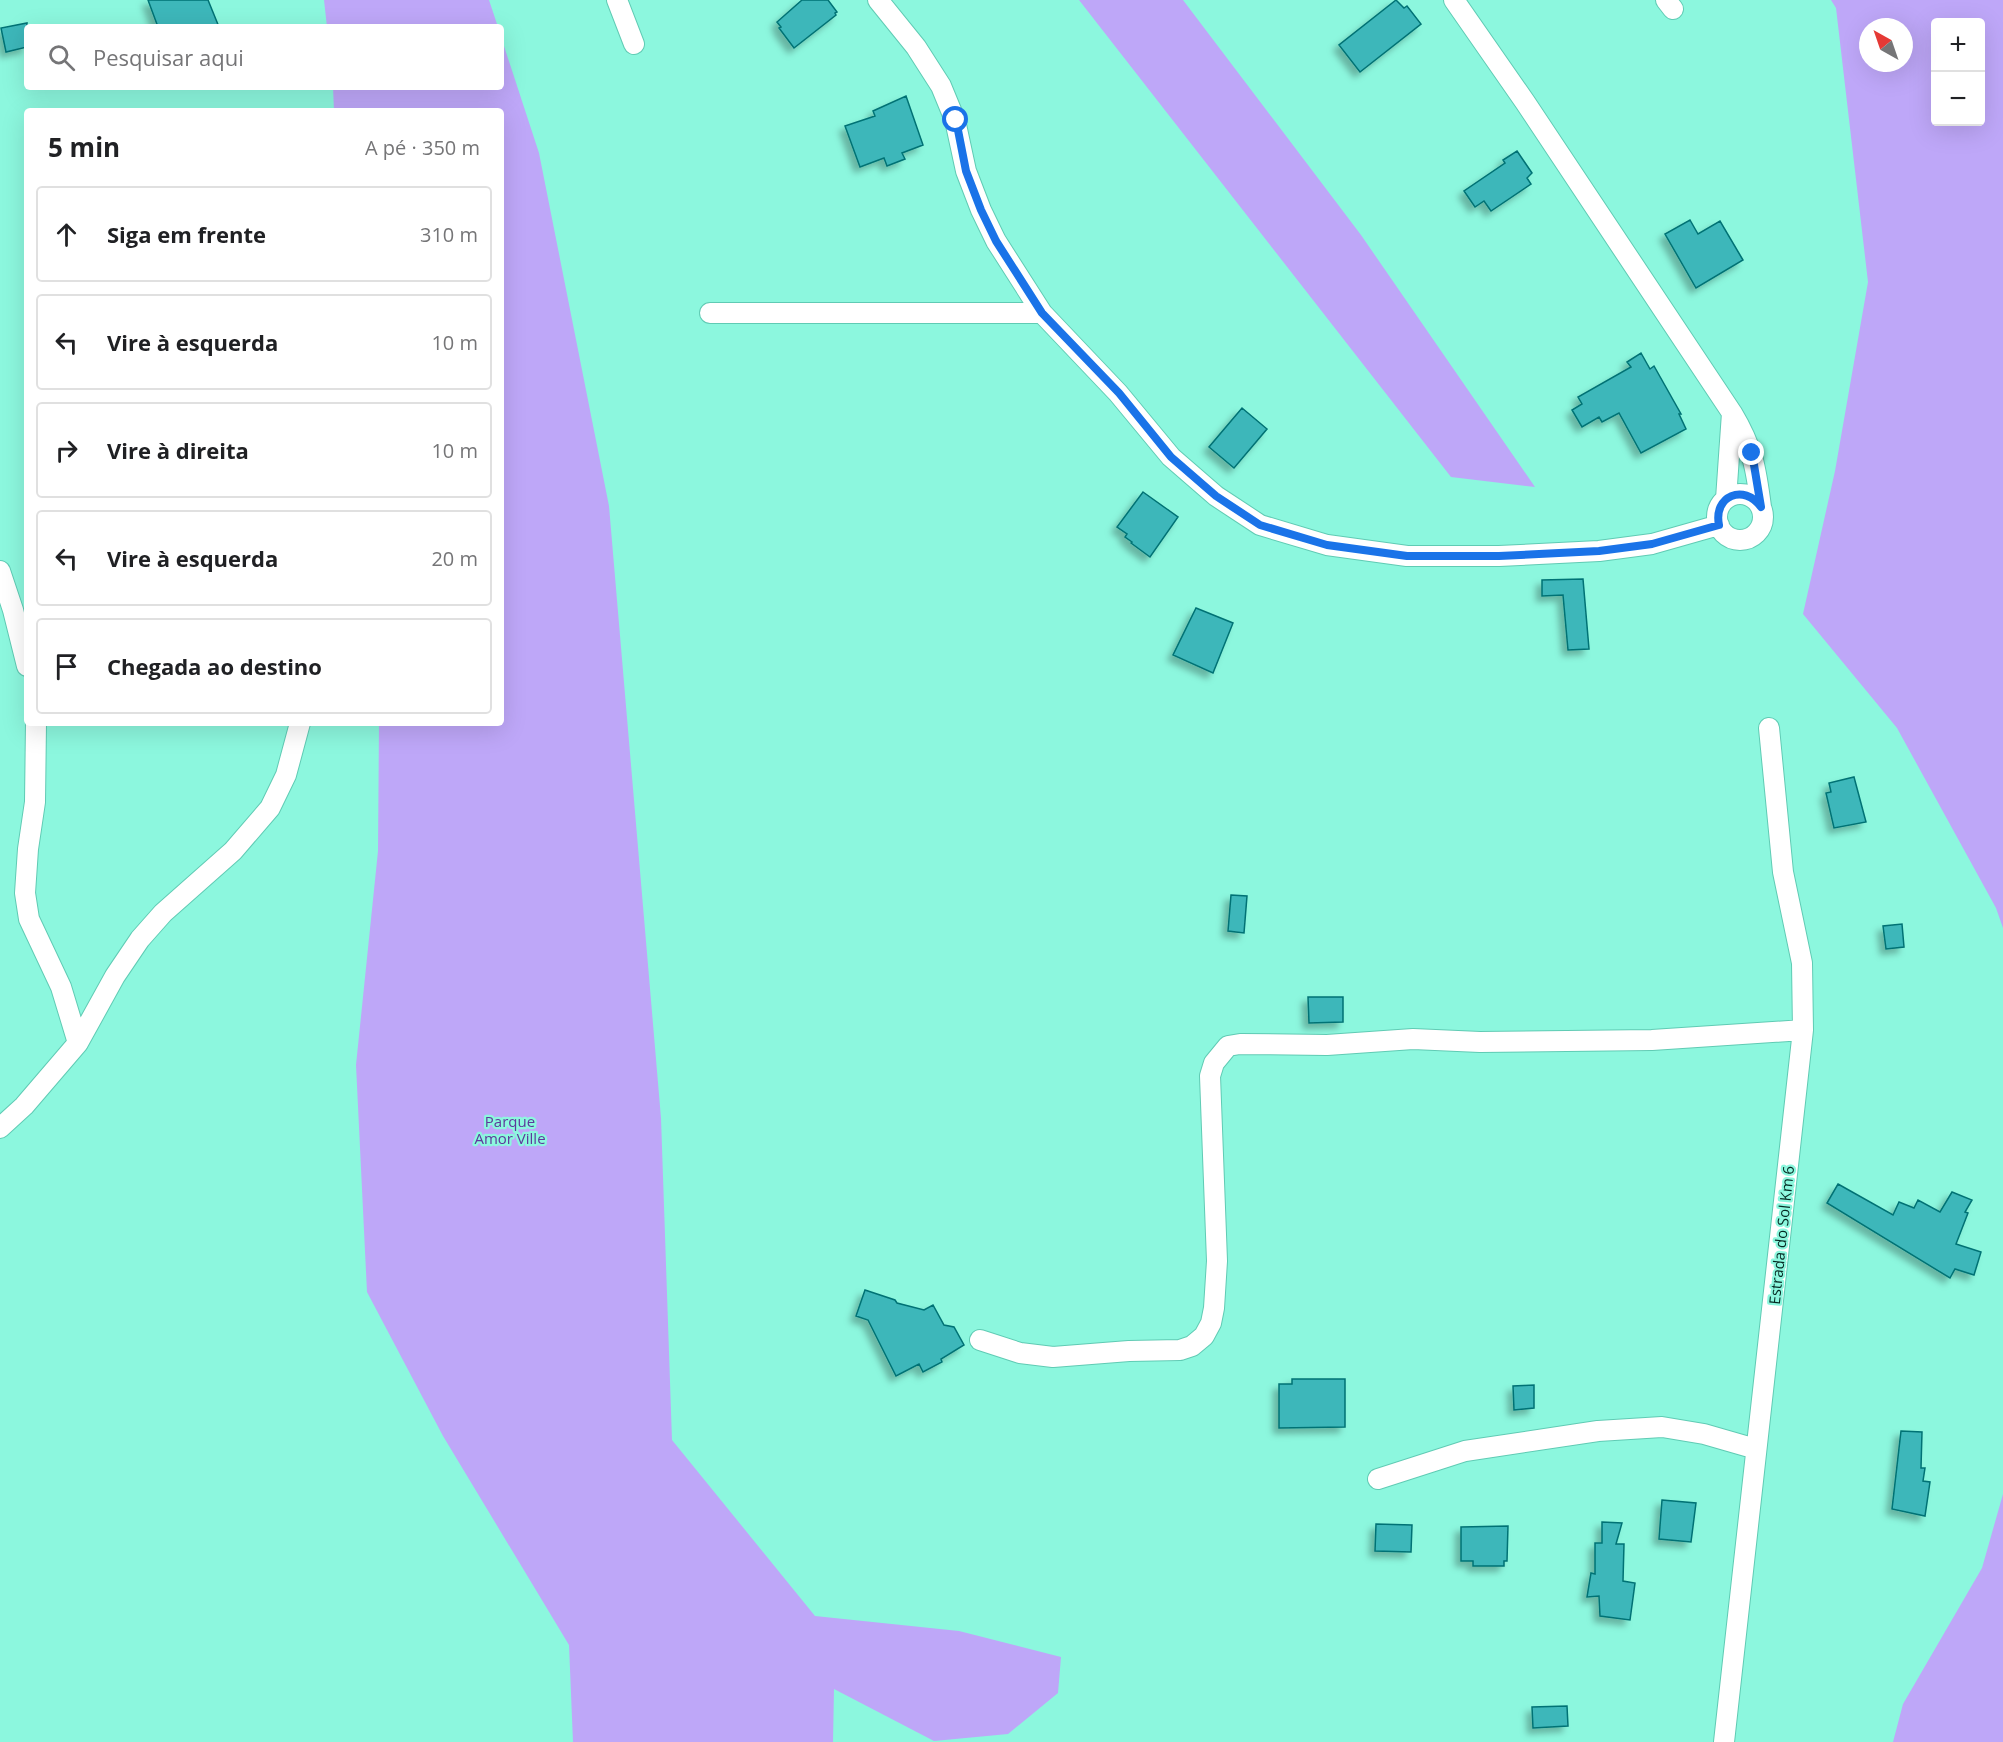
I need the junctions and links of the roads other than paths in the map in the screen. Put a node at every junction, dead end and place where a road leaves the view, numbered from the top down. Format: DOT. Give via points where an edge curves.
graph roads {
  1 [pos="617,0"];
  2 [pos="878,0"];
  3 [pos="1454,0"];
  4 [pos="634,44"];
  5 [pos="710,313"];
  6 [pos="1042,313"];
  7 [pos="1732,413"];
  8 [pos="1726,499"];
  9 [pos="1761,507"];
  10 [pos="1719,525"];
  11 [pos="0,571"];
  12 [pos="24,654"];
  13 [pos="36,726"];
  14 [pos="299,726"];
  15 [pos="1769,728"];
  16 [pos="1803,1030"];
  17 [pos="78,1043"];
  18 [pos="0,1128"];
  19 [pos="980,1340"];
  20 [pos="1756,1449"];
  21 [pos="1378,1479"];
  22 [pos="1724,1742"];
  1 -- 4 [label="street"];
  2 -- 6 [label="street" via="941,86 956,120 966,171 981,210"];
  3 -- 7 [label="street"];
  5 -- 6 [label="street"];
  6 -- 10 [label="street" via="1119,393 1171,457 1216,496 1260,525 1327,545 1407,556 1499,556 1652,544"];
  7 -- 8 [label="street"];
  7 -- 9 [label="street" via="1752,453"];
  8 -- 9 [label="street" via="1745,495"];
  8 -- 10 [label="street" via="1718,511"];
  9 -- 10 [label="street" via="1760,528 1749,538 1728,536"];
  11 -- 12 [label="street"];
  13 -- 17 [label="street" via="35,802 25,892 30,919 61,987"];
  14 -- 17 [label="street" via="286,775 270,808 233,851 163,913 140,939"];
  15 -- 16 [label="street, Estrada do Sol Km 6" via="1784,872 1802,963"];
  16 -- 19 [label="street" via="1652,1040 1413,1039 1327,1046 1228,1046 1214,1063 1210,1076 1217,1261 1214,1308 1204,1336 1180,1350 1053,1357 1020,1353"];
  16 -- 20 [label="street, Estrada do Sol Km 6"];
  17 -- 18 [label="street"];
  20 -- 21 [label="street" via="1662,1427 1598,1431 1465,1451"];
  20 -- 22 [label="street, Estrada do Sol Km 6"];
}
